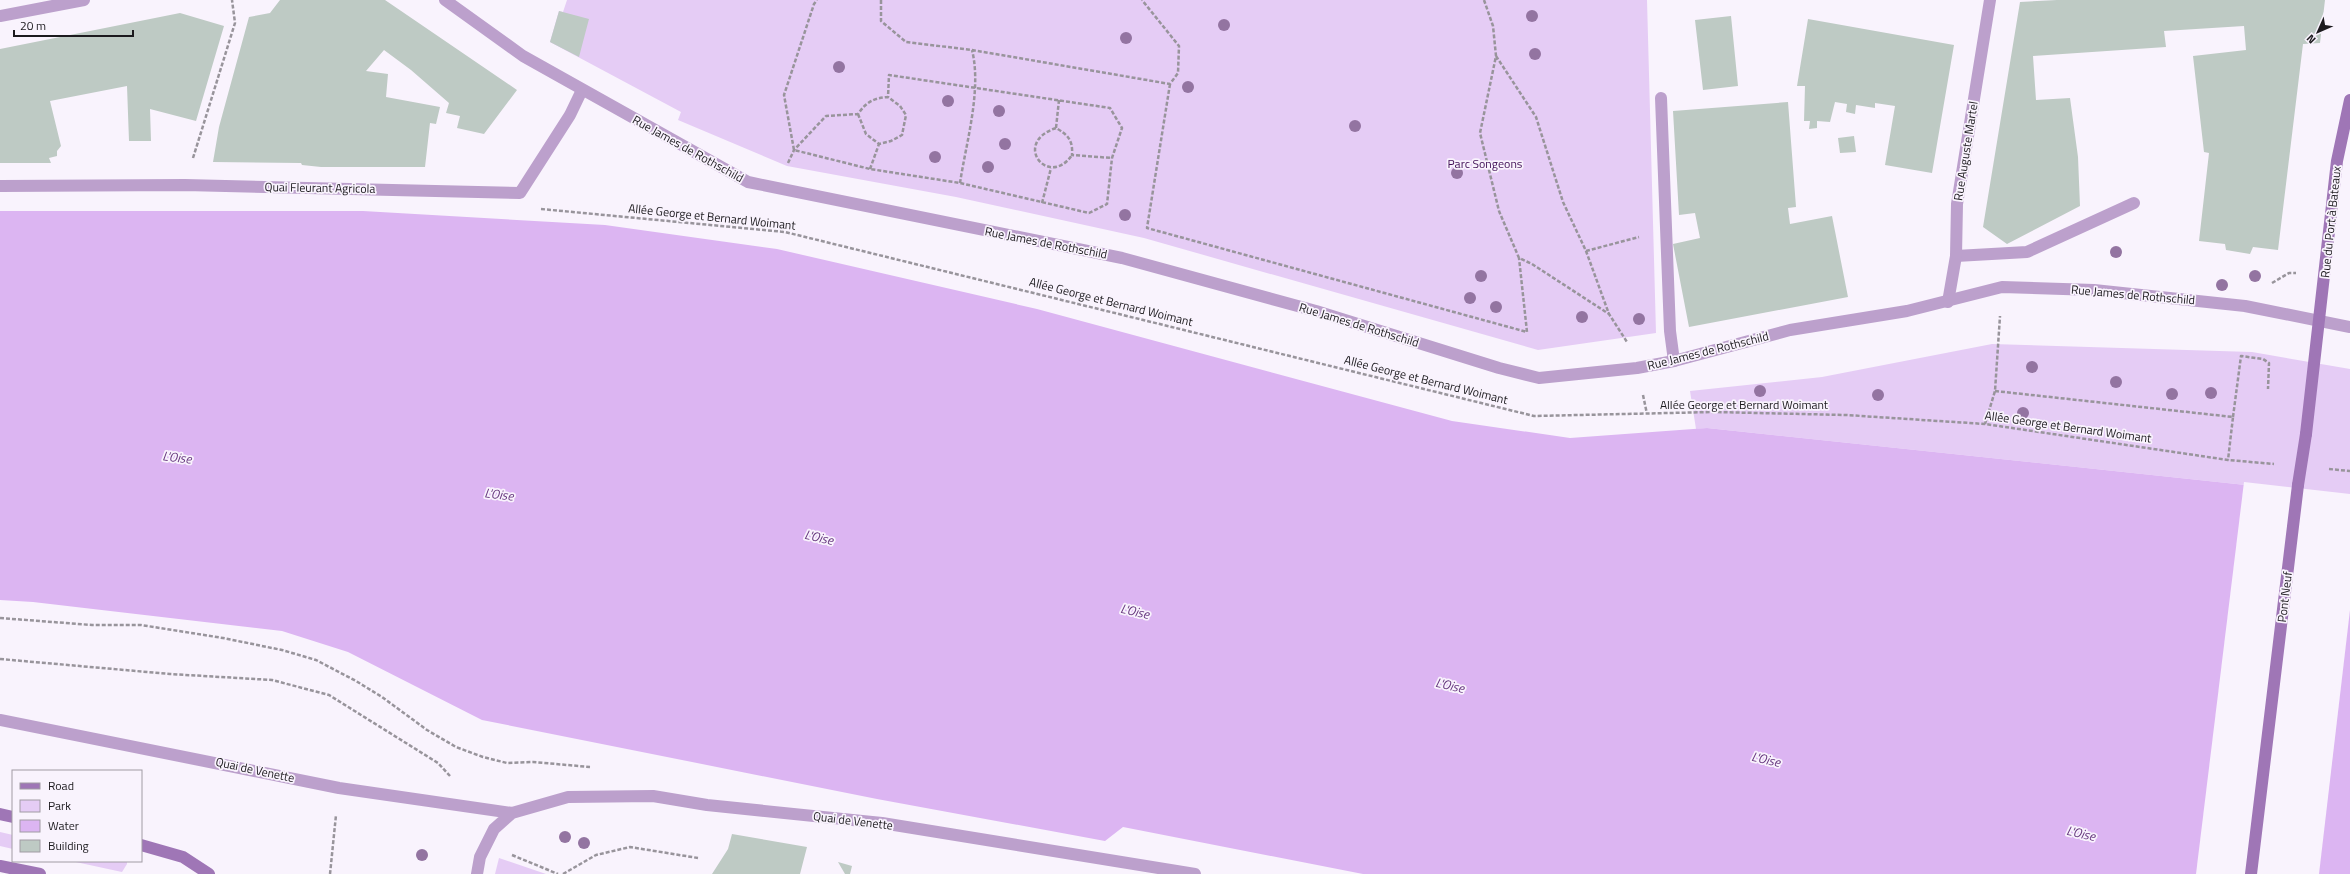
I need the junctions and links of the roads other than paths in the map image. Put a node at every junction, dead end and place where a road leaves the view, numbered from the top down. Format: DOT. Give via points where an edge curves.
graph roads {
  1 [pos="84,0"];
  2 [pos="445,0"];
  3 [pos="1990,0"];
  4 [pos="0,16"];
  5 [pos="582,90"];
  6 [pos="1660,98"];
  7 [pos="2350,100"];
  8 [pos="0,186"];
  9 [pos="2134,203"];
  10 [pos="1956,256"];
  11 [pos="1948,302"];
  12 [pos="2320,320"];
  13 [pos="2350,326"];
  14 [pos="1674,361"];
  15 [pos="0,720"];
  16 [pos="512,813"];
  17 [pos="0,814"];
  18 [pos="12,817"];
  19 [pos="142,845"];
  20 [pos="0,866"];
  21 [pos="40,874"];
  22 [pos="209,874"];
  23 [pos="477,874"];
  24 [pos="1195,874"];
  25 [pos="2251,874"];
  1 -- 4 [label="street"];
  2 -- 5 [label="street, Rue James de Rothschild" via="523,56"];
  3 -- 10 [label="street, Rue Auguste Martel" via="1957,204"];
  5 -- 8 [label="street, Quai Fleurant Agricola" via="570,115 520,193 185,185"];
  5 -- 14 [label="street, Rue James de Rothschild" via="748,182 1122,258 1316,311 1539,378 1637,368"];
  6 -- 14 [label="street" via="1670,331"];
  7 -- 12 [label="main road, Rue du Port à Bateaux" via="2337,161"];
  9 -- 10 [label="street" via="2027,252"];
  10 -- 11 [label="street, Rue Auguste Martel"];
  11 -- 12 [label="street, Rue James de Rothschild" via="2002,288 2094,290 2245,306"];
  11 -- 14 [label="street, Rue James de Rothschild" via="1790,330"];
  12 -- 13 [label="street, Rue James de Rothschild"];
  12 -- 25 [label="main road, Pont Neuf, bridge"];
  15 -- 16 [label="street, Quai de Venette" via="339,788"];
  16 -- 23 [label="street, Quai de Venette" via="494,829 480,857"];
  16 -- 24 [label="street, Quai de Venette" via="568,797 653,796 707,805 882,823"];
  17 -- 18 [label="main road"];
  19 -- 22 [label="main road" via="183,857"];
  20 -- 21 [label="main road"];
}
